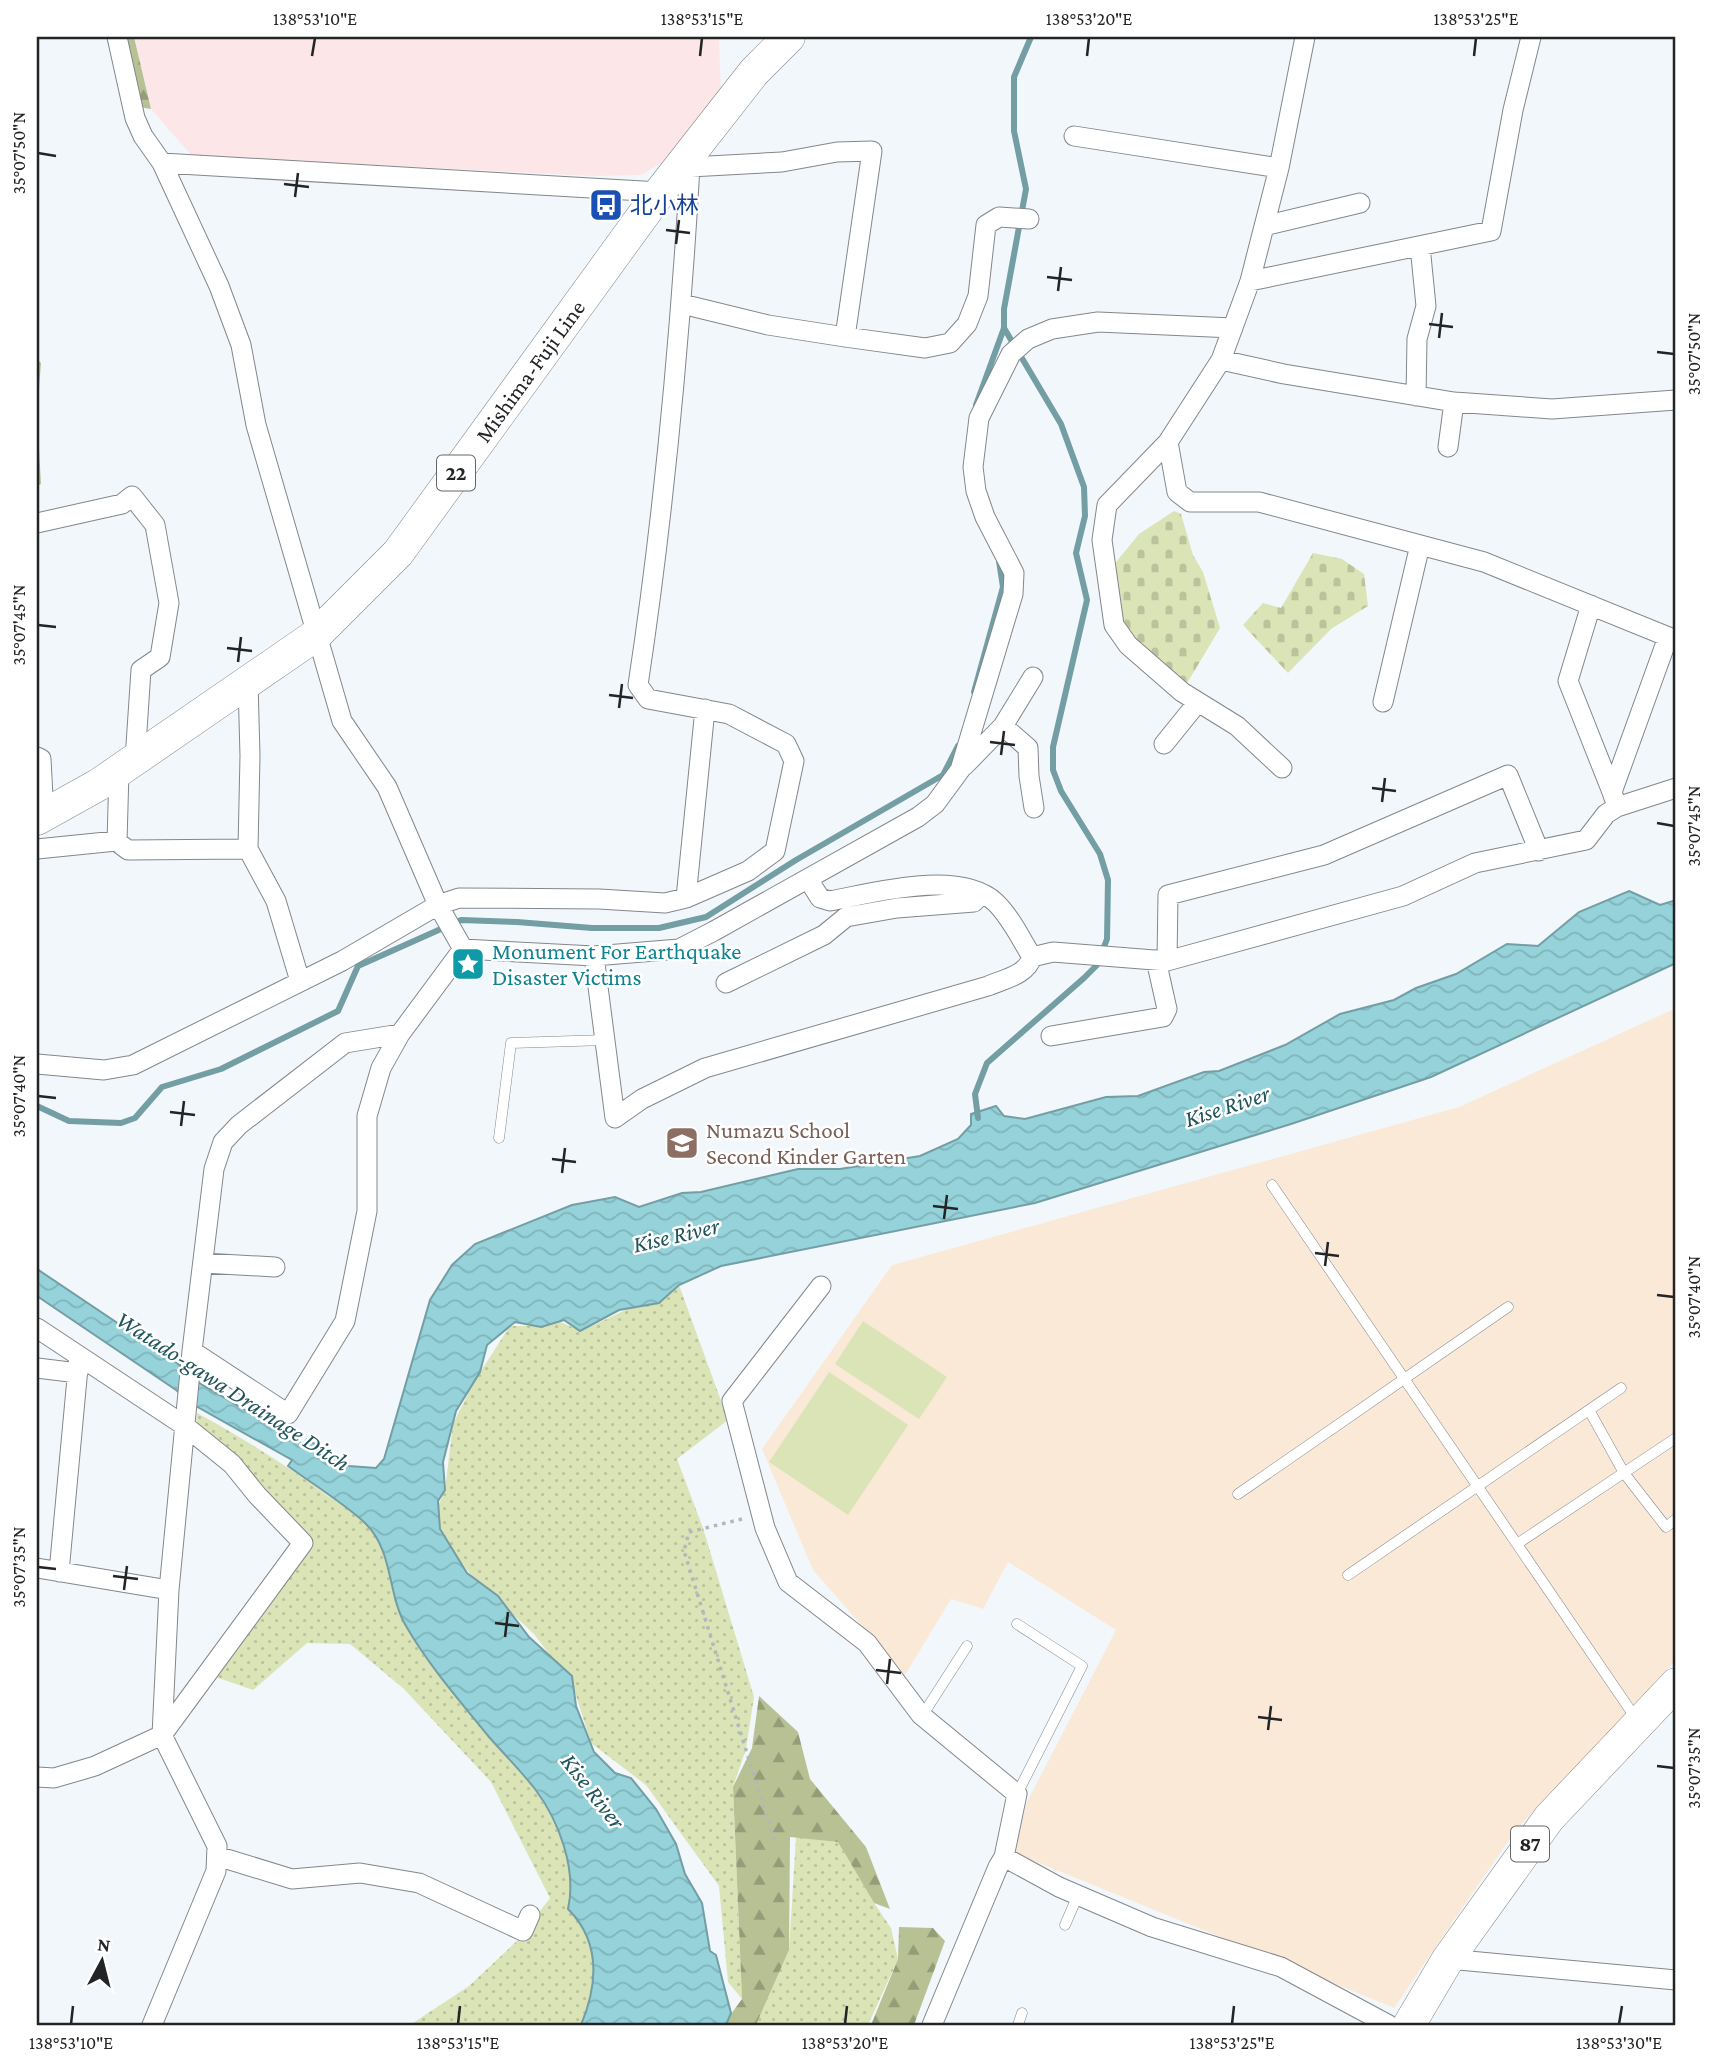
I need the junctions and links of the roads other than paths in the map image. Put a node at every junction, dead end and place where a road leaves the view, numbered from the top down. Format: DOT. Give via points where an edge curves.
graph roads {
  1 [pos="117,37"];
  2 [pos="789,37"];
  3 [pos="1305,37"];
  4 [pos="1531,37"];
  5 [pos="1074,136"];
  6 [pos="162,163"];
  7 [pos="688,164"];
  8 [pos="1279,168"];
  9 [pos="660,192"];
  10 [pos="1360,203"];
  11 [pos="1029,219"];
  12 [pos="1264,226"];
  13 [pos="1420,246"];
  14 [pos="1250,281"];
  15 [pos="682,304"];
  16 [pos="1233,328"];
  17 [pos="845,337"];
  18 [pos="1221,360"];
  19 [pos="1416,396"];
  20 [pos="1676,400"];
  21 [pos="1454,402"];
  22 [pos="1168,442"];
  23 [pos="1448,447"];
  24 [pos="37,523"];
  25 [pos="1420,545"];
  26 [pos="1591,605"];
  27 [pos="316,635"];
  28 [pos="1672,639"];
  29 [pos="1033,677"];
  30 [pos="248,682"];
  31 [pos="1198,702"];
  32 [pos="1383,702"];
  33 [pos="705,709"];
  34 [pos="1003,726"];
  35 [pos="1164,744"];
  36 [pos="37,757"];
  37 [pos="127,765"];
  38 [pos="1282,768"];
  39 [pos="960,770"];
  40 [pos="1676,788"];
  41 [pos="1614,800"];
  42 [pos="1034,808"];
  43 [pos="38,828"];
  44 [pos="117,842"];
  45 [pos="248,849"];
  46 [pos="1539,850"];
  47 [pos="808,878"];
  48 [pos="980,895"];
  49 [pos="686,898"];
  50 [pos="438,905"];
  51 [pos="463,949"];
  52 [pos="594,956"];
  53 [pos="1032,957"];
  54 [pos="1162,961"];
  55 [pos="300,981"];
  56 [pos="726,983"];
  57 [pos="400,1034"];
  58 [pos="1051,1036"];
  59 [pos="606,1040"];
  60 [pos="37,1064"];
  61 [pos="499,1138"];
  62 [pos="1272,1185"];
  63 [pos="203,1263"];
  64 [pos="275,1267"];
  65 [pos="821,1286"];
  66 [pos="1508,1307"];
  67 [pos="37,1328"];
  68 [pos="192,1352"];
  69 [pos="79,1365"];
  70 [pos="37,1368"];
  71 [pos="1403,1378"];
  72 [pos="1620,1388"];
  73 [pos="1589,1410"];
  74 [pos="185,1426"];
  75 [pos="1676,1438"];
  76 [pos="1624,1473"];
  77 [pos="1478,1486"];
  78 [pos="1238,1494"];
  79 [pos="1676,1519"];
  80 [pos="1517,1544"];
  81 [pos="37,1568"];
  82 [pos="59,1572"];
  83 [pos="1348,1574"];
  84 [pos="169,1590"];
  85 [pos="1017,1624"];
  86 [pos="967,1646"];
  87 [pos="1676,1684"];
  88 [pos="922,1716"];
  89 [pos="1639,1723"];
  90 [pos="162,1735"];
  91 [pos="37,1777"];
  92 [pos="1017,1794"];
  93 [pos="217,1856"];
  94 [pos="1004,1857"];
  95 [pos="1078,1895"];
  96 [pos="530,1915"];
  97 [pos="1066,1925"];
  98 [pos="1448,1959"];
  99 [pos="1676,1980"];
  100 [pos="1022,2013"];
  101 [pos="152,2025"];
  102 [pos="932,2025"];
  103 [pos="1018,2025"];
  104 [pos="1389,2025"];
  105 [pos="1409,2025"];
  1 -- 6 [label="street" via="135,118"];
  2 -- 7 [label="main road, Mishima-Fuji Line / 22" via="754,72"];
  3 -- 8 [label="street"];
  4 -- 13 [label="street" via="1491,231"];
  5 -- 8 [label="street"];
  6 -- 9 [label="street"];
  6 -- 27 [label="street" via="241,345 256,425"];
  7 -- 9 [label="main road, Mishima-Fuji Line / 22"];
  7 -- 15 [label="street"];
  7 -- 17 [label="street" via="782,162 872,151"];
  8 -- 12 [label="street"];
  9 -- 27 [label="main road, Mishima-Fuji Line / 22" via="398,553"];
  10 -- 12 [label="street"];
  11 -- 17 [label="street" via="999,217 986,225 978,296 967,324 950,342 925,348"];
  12 -- 14 [label="street"];
  13 -- 14 [label="street"];
  13 -- 19 [label="street" via="1426,306 1417,339"];
  14 -- 16 [label="street"];
  15 -- 17 [label="street" via="768,325"];
  15 -- 33 [label="street" via="653,587 638,685 648,699"];
  16 -- 18 [label="street"];
  16 -- 39 [label="street" via="1098,322 1052,329 1028,339 1011,354 979,418 973,467 985,517 1014,573 1013,594"];
  18 -- 19 [label="street"];
  18 -- 22 [label="street"];
  19 -- 21 [label="street"];
  20 -- 21 [label="street" via="1552,409"];
  21 -- 23 [label="street"];
  22 -- 25 [label="street" via="1177,492 1190,502 1259,502"];
  22 -- 31 [label="street" via="1107,505 1103,552 1114,625 1128,645"];
  24 -- 37 [label="street" via="122,504 132,496 155,525 169,603 160,657 141,670"];
  25 -- 26 [label="street" via="1484,562"];
  25 -- 32 [label="street"];
  26 -- 28 [label="street"];
  26 -- 41 [label="street" via="1567,681"];
  27 -- 30 [label="main road, Mishima-Fuji Line / 22"];
  27 -- 50 [label="street" via="342,721 387,788"];
  28 -- 41 [label="street"];
  29 -- 34 [label="street"];
  30 -- 37 [label="main road, Mishima-Fuji Line / 22"];
  30 -- 45 [label="street"];
  31 -- 35 [label="street"];
  31 -- 38 [label="street" via="1237,726"];
  33 -- 49 [label="street"];
  33 -- 49 [label="street" via="729,714 786,744 794,761 775,851 748,871"];
  34 -- 39 [label="street"];
  34 -- 42 [label="street" via="1028,748"];
  36 -- 43 [label="street" via="41,759"];
  37 -- 43 [label="main road, Mishima-Fuji Line / 22"];
  37 -- 44 [label="street"];
  39 -- 47 [label="street" via="935,804 918,817"];
  40 -- 41 [label="street"];
  41 -- 46 [label="street" via="1586,840"];
  43 -- 44 [label="street"];
  44 -- 45 [label="street" via="128,850"];
  45 -- 55 [label="street" via="276,901"];
  46 -- 54 [label="street" via="1475,863 1403,896"];
  46 -- 54 [label="street" via="1508,775 1324,855 1168,895"];
  47 -- 48 [label="street" via="820,898 830,901 945,884"];
  47 -- 52 [label="street" via="678,949"];
  48 -- 53 [label="street" via="994,901"];
  48 -- 56 [label="street" via="974,902 897,908 846,918 824,935"];
  49 -- 50 [label="street" via="666,903 459,898"];
  50 -- 51 [label="street"];
  50 -- 55 [label="street"];
  51 -- 52 [label="street"];
  51 -- 57 [label="street"];
  52 -- 59 [label="street"];
  53 -- 54 [label="street" via="1053,952"];
  53 -- 59 [label="street" via="1021,972 988,986 705,1068 615,1118"];
  54 -- 58 [label="street" via="1167,1009 1163,1017"];
  55 -- 60 [label="street" via="133,1065 104,1070"];
  57 -- 63 [label="street" via="345,1043 223,1142 214,1169"];
  57 -- 68 [label="street" via="381,1068 367,1116 367,1211 345,1321 288,1414"];
  59 -- 61 [label="lane" via="511,1043"];
  62 -- 71 [label="lane"];
  63 -- 64 [label="street"];
  63 -- 68 [label="street"];
  65 -- 88 [label="street" via="732,1401 761,1514 788,1582 867,1643"];
  66 -- 71 [label="lane"];
  67 -- 69 [label="street"];
  68 -- 74 [label="street"];
  69 -- 70 [label="street"];
  69 -- 74 [label="street"];
  69 -- 82 [label="street"];
  71 -- 77 [label="lane"];
  71 -- 78 [label="lane"];
  72 -- 73 [label="lane"];
  73 -- 76 [label="lane"];
  73 -- 77 [label="lane"];
  74 -- 84 [label="street"];
  74 -- 90 [label="street" via="232,1464 303,1543"];
  75 -- 76 [label="lane"];
  76 -- 79 [label="lane" via="1666,1527"];
  76 -- 80 [label="lane"];
  77 -- 80 [label="lane"];
  77 -- 83 [label="lane"];
  80 -- 89 [label="lane"];
  81 -- 82 [label="street"];
  82 -- 84 [label="street"];
  84 -- 90 [label="street"];
  85 -- 92 [label="lane" via="1082,1666"];
  86 -- 88 [label="lane"];
  87 -- 89 [label="main road, 87"];
  88 -- 92 [label="street"];
  89 -- 98 [label="main road, 87" via="1549,1818"];
  90 -- 91 [label="street" via="95,1766 54,1778"];
  90 -- 93 [label="street" via="218,1846"];
  92 -- 94 [label="street"];
  93 -- 96 [label="street" via="292,1879 360,1873 419,1883 523,1931"];
  93 -- 101 [label="street" via="216,1871"];
  94 -- 95 [label="street"];
  94 -- 102 [label="street"];
  95 -- 97 [label="lane"];
  95 -- 104 [label="street" via="1152,1927 1281,1967"];
  98 -- 99 [label="street"];
  98 -- 105 [label="main road, 87"];
  100 -- 103 [label="lane"];
}
